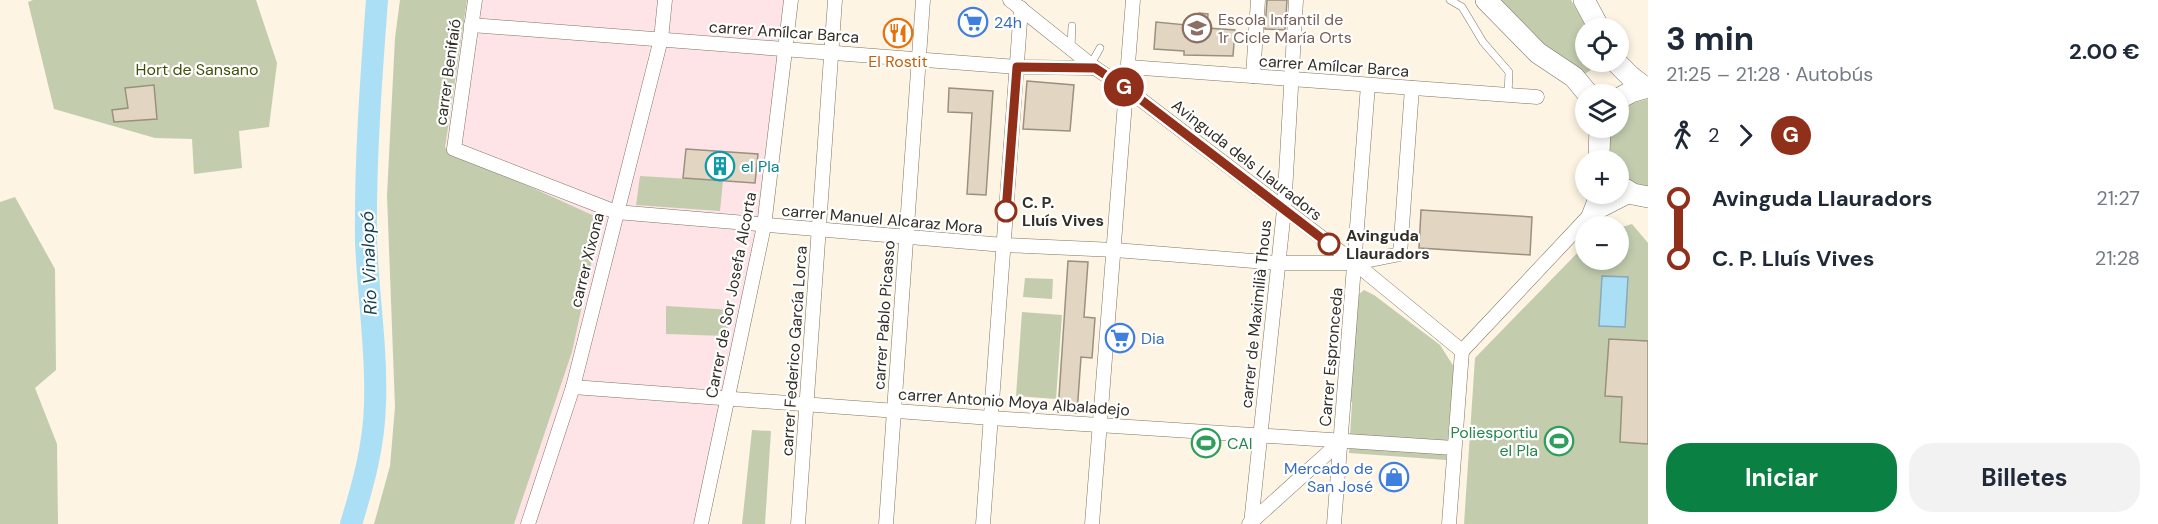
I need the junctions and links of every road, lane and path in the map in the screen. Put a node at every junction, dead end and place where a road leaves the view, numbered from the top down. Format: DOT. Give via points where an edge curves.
graph roads {
  1 [pos="475,0"];
  2 [pos="665,0"];
  3 [pos="790,0"];
  4 [pos="835,0"];
  5 [pos="923,0"];
  6 [pos="1133,0"];
  7 [pos="1258,0"];
  8 [pos="1296,0"];
  9 [pos="1450,0"];
  10 [pos="1486,0"];
  11 [pos="1584,0"];
  12 [pos="1016,4"];
  13 [pos="1594,18"];
  14 [pos="471,25"];
  15 [pos="1072,26"];
  16 [pos="661,39"];
  17 [pos="1071,48"];
  18 [pos="1100,48"];
  19 [pos="786,50"];
  20 [pos="832,52"];
  21 [pos="918,59"];
  22 [pos="1093,66"];
  23 [pos="1017,67"];
  24 [pos="1129,67"];
  25 [pos="1626,72"];
  26 [pos="1253,76"];
  27 [pos="1292,79"];
  28 [pos="1580,84"];
  29 [pos="1368,85"];
  30 [pos="1646,87"];
  31 [pos="1412,88"];
  32 [pos="1127,89"];
  33 [pos="1629,94"];
  34 [pos="1508,95"];
  35 [pos="1537,97"];
  36 [pos="454,149"];
  37 [pos="1633,192"];
  38 [pos="1284,210"];
  39 [pos="616,212"];
  40 [pos="1590,216"];
  41 [pos="764,226"];
  42 [pos="819,230"];
  43 [pos="1575,231"];
  44 [pos="906,237"];
  45 [pos="1004,245"];
  46 [pos="1115,250"];
  47 [pos="1277,263"];
  48 [pos="1355,263"];
  49 [pos="1462,351"];
  50 [pos="573,387"];
  51 [pos="728,398"];
  52 [pos="807,403"];
  53 [pos="894,410"];
  54 [pos="991,418"];
  55 [pos="1099,425"];
  56 [pos="1260,436"];
  57 [pos="1341,441"];
  58 [pos="1454,448"];
  59 [pos="1250,523"];
  60 [pos="528,524"];
  61 [pos="701,524"];
  62 [pos="798,524"];
  63 [pos="886,524"];
  64 [pos="983,524"];
  65 [pos="1092,524"];
  66 [pos="1334,524"];
  67 [pos="1449,524"];
  1 -- 14 [label="street, carrer Benifaió"];
  2 -- 16 [label="street, carrer Xixona"];
  3 -- 19 [label="street, Carrer de Sor Josefa Alcorta"];
  4 -- 20 [label="street, carrer Federico García Lorca"];
  5 -- 21 [label="street, carrer Pablo Picasso"];
  6 -- 24 [label="street"];
  7 -- 26 [label="street"];
  8 -- 27 [label="street, carrer de Maximilià Thous"];
  9 -- 34 [label="lane" via="1462,7 1483,42 1509,72"];
  10 -- 28 [label="main road" via="1538,54"];
  11 -- 13 [label="main road"];
  12 -- 17 [label="street, Avinguda dels Llauradors"];
  12 -- 23 [label="street"];
  14 -- 16 [label="street, carrer Amílcar Barca"];
  14 -- 36 [label="street, carrer Benifaió"];
  15 -- 17 [label="lane"];
  16 -- 19 [label="street, carrer Amílcar Barca"];
  16 -- 39 [label="street, carrer Xixona"];
  17 -- 22 [label="street, Avinguda dels Llauradors"];
  18 -- 22 [label="lane"];
  19 -- 20 [label="street, carrer Amílcar Barca"];
  19 -- 41 [label="street, Carrer de Sor Josefa Alcorta"];
  20 -- 21 [label="street, carrer Amílcar Barca"];
  20 -- 42 [label="street, carrer Federico García Lorca"];
  21 -- 23 [label="street, carrer Amílcar Barca"];
  21 -- 44 [label="street, carrer Pablo Picasso"];
  22 -- 23 [label="street, carrer Amílcar Barca"];
  22 -- 32 [label="street, Avinguda dels Llauradors"];
  23 -- 45 [label="street"];
  24 -- 26 [label="street, carrer Amílcar Barca"];
  24 -- 32 [label="street"];
  25 -- 30 [label="main road"];
  26 -- 27 [label="street, carrer Amílcar Barca"];
  27 -- 29 [label="street, carrer Amílcar Barca"];
  27 -- 38 [label="street, carrer de Maximilià Thous"];
  29 -- 31 [label="street, carrer Amílcar Barca"];
  29 -- 48 [label="street, Carrer Espronceda"];
  30 -- 33 [label="main road"];
  31 -- 34 [label="street, carrer Amílcar Barca"];
  31 -- 48 [label="street, carrer Manuel Alcaraz Mora" via="1400,254"];
  32 -- 38 [label="street, Avinguda dels Llauradors"];
  32 -- 46 [label="street"];
  34 -- 35 [label="street, carrer Amílcar Barca"];
  36 -- 39 [label="street, carrer Manuel Alcaraz Mora"];
  37 -- 40 [label="street"];
  38 -- 47 [label="street, carrer de Maximilià Thous"];
  38 -- 48 [label="street, Avinguda dels Llauradors"];
  39 -- 41 [label="street, carrer Manuel Alcaraz Mora"];
  39 -- 50 [label="street, carrer Xixona"];
  41 -- 42 [label="street, carrer Manuel Alcaraz Mora"];
  41 -- 51 [label="street, Carrer de Sor Josefa Alcorta"];
  42 -- 44 [label="street, carrer Manuel Alcaraz Mora"];
  42 -- 52 [label="street, carrer Federico García Lorca"];
  43 -- 49 [label="street"];
  44 -- 45 [label="street, carrer Manuel Alcaraz Mora"];
  44 -- 53 [label="street, carrer Pablo Picasso"];
  45 -- 46 [label="street, carrer Manuel Alcaraz Mora"];
  45 -- 54 [label="street"];
  46 -- 47 [label="street, carrer Manuel Alcaraz Mora"];
  46 -- 55 [label="street"];
  47 -- 48 [label="street, carrer Manuel Alcaraz Mora"];
  47 -- 56 [label="street, carrer de Maximilià Thous"];
  48 -- 49 [label="street, Avinguda dels Llauradors"];
  48 -- 57 [label="street, Carrer Espronceda"];
  49 -- 58 [label="street"];
  50 -- 51 [label="street, carrer Antonio Moya Albaladejo"];
  50 -- 60 [label="street, carrer Xixona"];
  51 -- 52 [label="street, carrer Antonio Moya Albaladejo"];
  51 -- 61 [label="street, Carrer de Sor Josefa Alcorta"];
  52 -- 53 [label="street, carrer Antonio Moya Albaladejo"];
  52 -- 62 [label="street, carrer Federico García Lorca"];
  53 -- 54 [label="street, carrer Antonio Moya Albaladejo"];
  53 -- 63 [label="street, carrer Pablo Picasso"];
  54 -- 55 [label="street, carrer Antonio Moya Albaladejo"];
  54 -- 64 [label="street"];
  55 -- 56 [label="street, carrer Antonio Moya Albaladejo"];
  55 -- 65 [label="street"];
  56 -- 57 [label="street, carrer Antonio Moya Albaladejo"];
  56 -- 59 [label="street, carrer de Maximilià Thous"];
  57 -- 58 [label="street, carrer Antonio Moya Albaladejo"];
  57 -- 59 [label="street" via="1322,465"];
  57 -- 66 [label="street, Carrer Espronceda"];
  58 -- 67 [label="street"];
}
